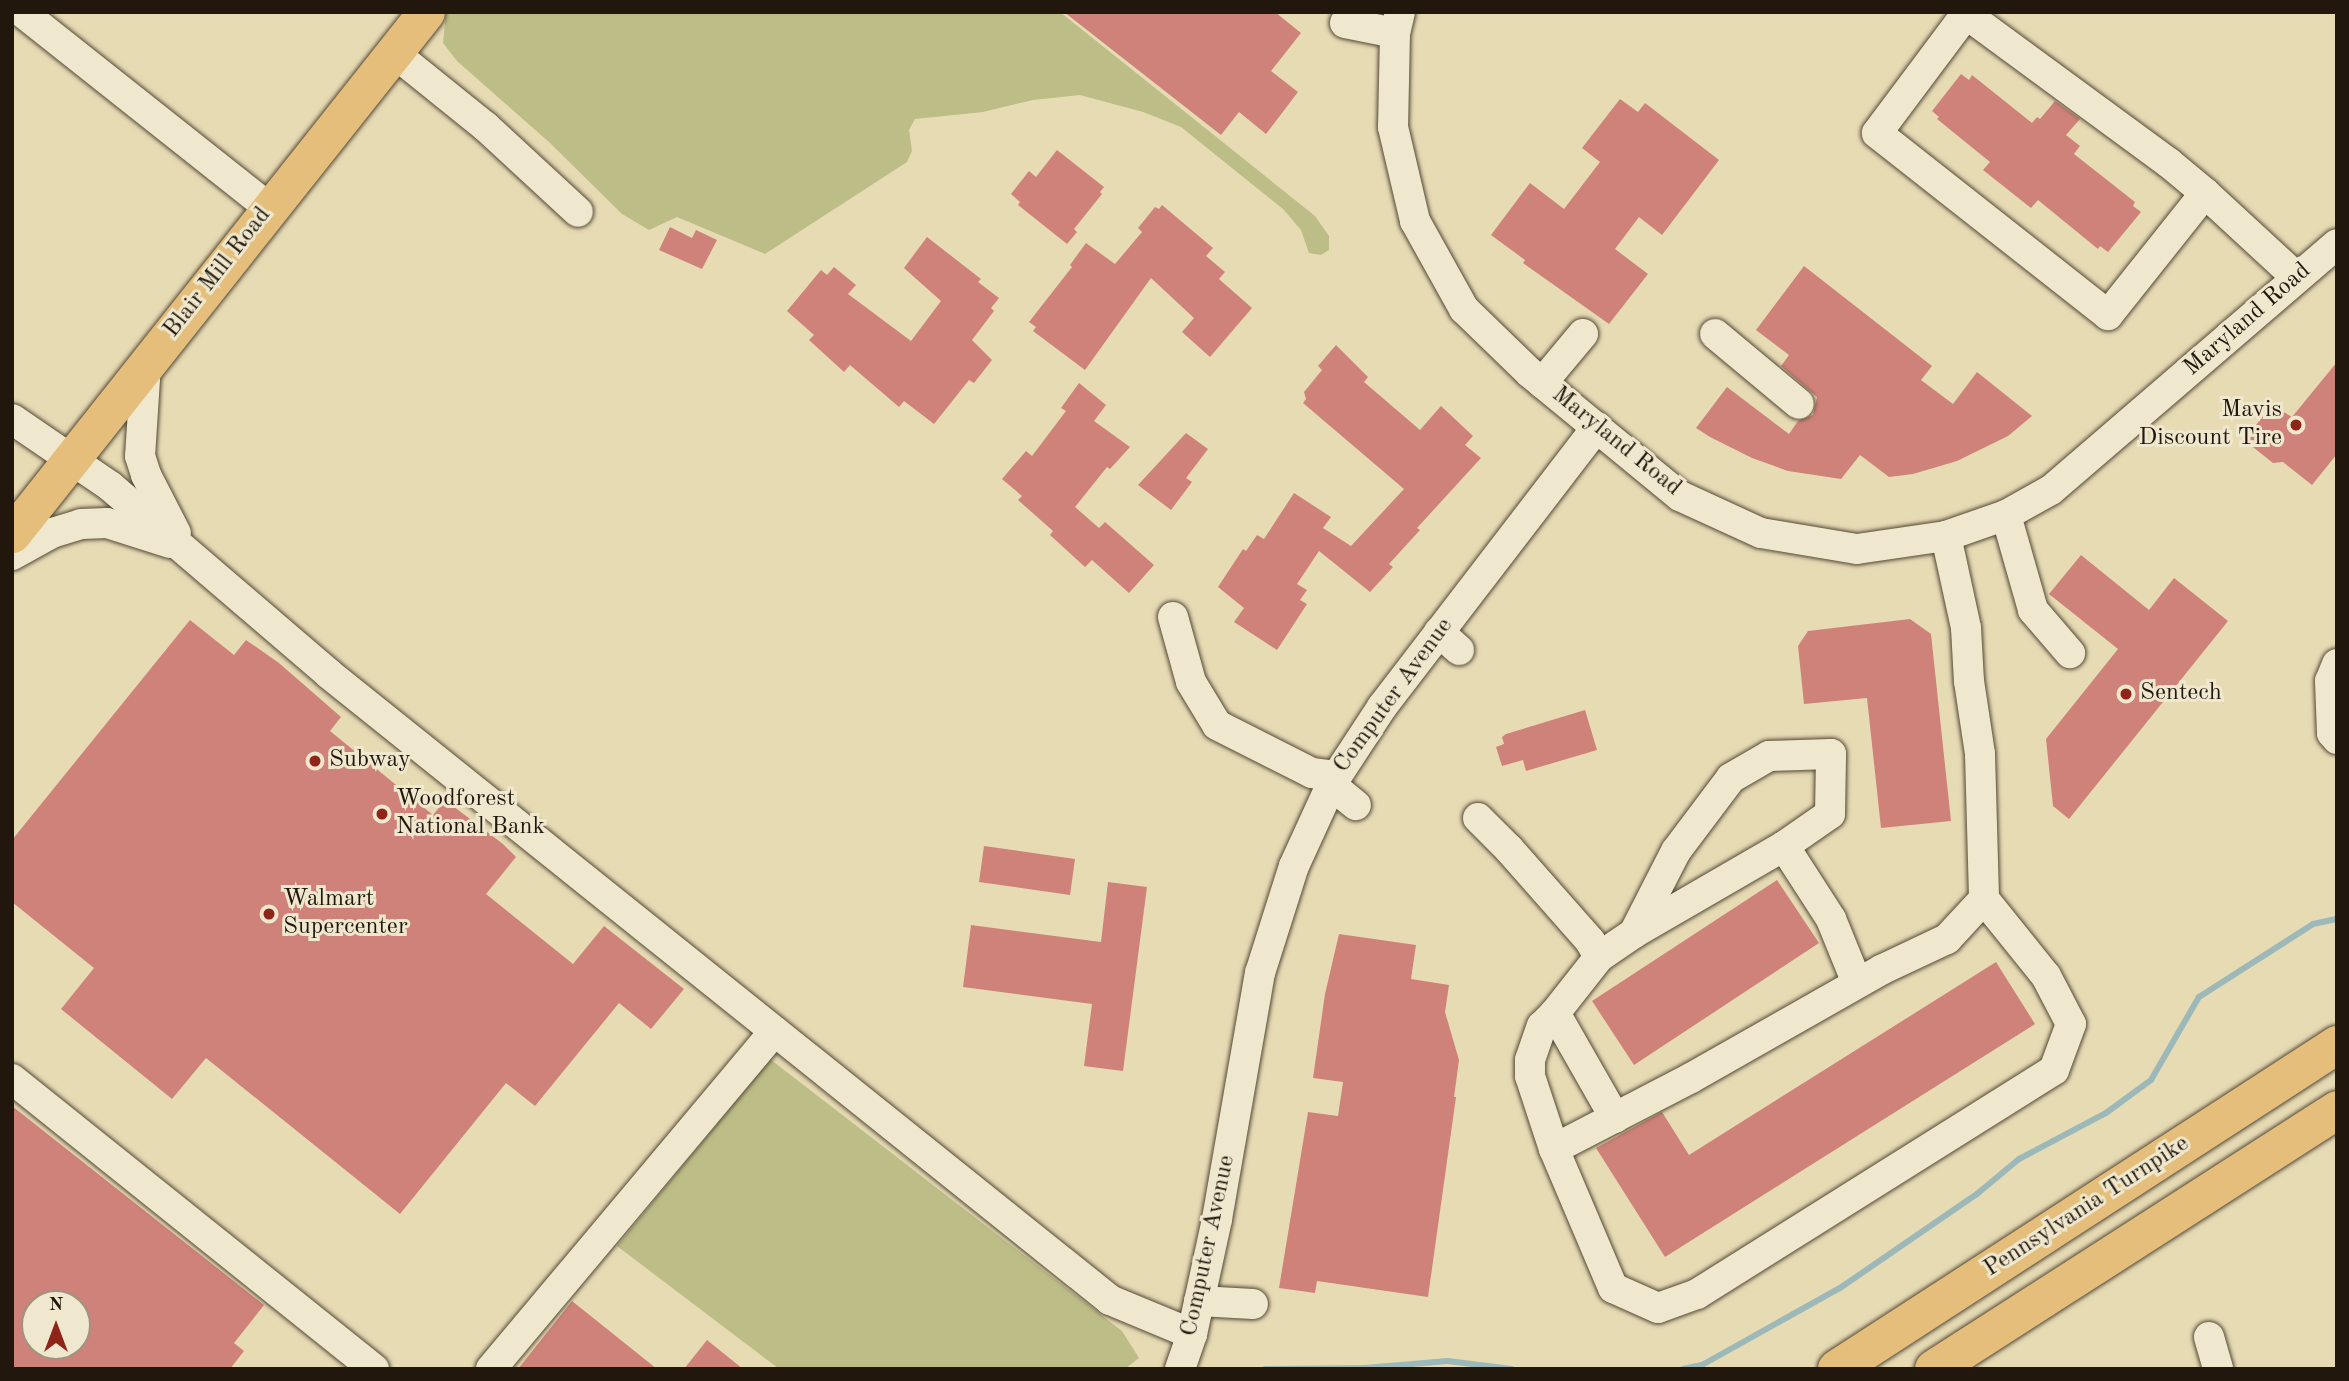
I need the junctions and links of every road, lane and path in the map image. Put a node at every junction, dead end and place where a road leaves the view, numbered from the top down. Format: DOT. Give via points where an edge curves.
graph roads {
  1 [pos="22,12"];
  2 [pos="425,12"];
  3 [pos="12,13"];
  4 [pos="1397,22"];
  5 [pos="1345,23"];
  6 [pos="393,52"];
  7 [pos="2205,193"];
  8 [pos="269,208"];
  9 [pos="578,212"];
  10 [pos="2337,244"];
  11 [pos="2297,278"];
  12 [pos="1583,334"];
  13 [pos="1715,334"];
  14 [pos="146,364"];
  15 [pos="1542,383"];
  16 [pos="1799,404"];
  17 [pos="12,419"];
  18 [pos="1597,427"];
  19 [pos="70,461"];
  20 [pos="2006,515"];
  21 [pos="12,534"];
  22 [pos="1946,536"];
  23 [pos="185,549"];
  24 [pos="12,555"];
  25 [pos="1173,617"];
  26 [pos="2070,653"];
  27 [pos="2337,664"];
  28 [pos="2337,739"];
  29 [pos="1334,780"];
  30 [pos="1356,805"];
  31 [pos="1478,818"];
  32 [pos="1784,846"];
  33 [pos="1984,899"];
  34 [pos="1634,933"];
  35 [pos="1599,957"];
  36 [pos="1857,984"];
  37 [pos="1555,1013"];
  38 [pos="775,1031"];
  39 [pos="2337,1045"];
  40 [pos="12,1079"];
  41 [pos="2337,1110"];
  42 [pos="1615,1118"];
  43 [pos="1554,1149"];
  44 [pos="1199,1301"];
  45 [pos="1253,1304"];
  46 [pos="1192,1334"];
  47 [pos="2209,1337"];
  48 [pos="374,1369"];
  49 [pos="491,1369"];
  50 [pos="1180,1369"];
  51 [pos="1837,1369"];
  52 [pos="1934,1369"];
  53 [pos="2218,1369"];
  1 -- 3 [label="street"];
  1 -- 8 [label="street"];
  2 -- 6 [label="main road, Blair Mill Road"];
  4 -- 5 [label="street"];
  4 -- 15 [label="street, Maryland Road" via="1393,127 1415,221 1464,309"];
  6 -- 8 [label="main road, Blair Mill Road"];
  6 -- 9 [label="street" via="486,127"];
  7 -- 7 [label="street" via="1966,14 1877,133 2108,315"];
  7 -- 11 [label="street"];
  8 -- 14 [label="main road, Blair Mill Road"];
  10 -- 11 [label="street, Maryland Road"];
  11 -- 20 [label="street, Maryland Road" via="2052,490"];
  12 -- 15 [label="street"];
  13 -- 16 [label="street"];
  14 -- 19 [label="main road, Blair Mill Road"];
  14 -- 23 [label="street" via="140,456"];
  15 -- 18 [label="street, Maryland Road"];
  17 -- 19 [label="street"];
  18 -- 22 [label="street, Maryland Road" via="1680,496 1761,533 1857,549"];
  18 -- 29 [label="street, Computer Avenue" via="1449,641 1391,718"];
  19 -- 21 [label="main road, Blair Mill Road"];
  19 -- 23 [label="street" via="110,486"];
  20 -- 22 [label="street, Maryland Road"];
  20 -- 26 [label="street" via="2033,610"];
  22 -- 33 [label="street" via="1966,628 1980,754"];
  23 -- 24 [label="street" via="107,523 81,524 52,533"];
  23 -- 38 [label="street" via="329,674"];
  25 -- 29 [label="street" via="1191,682 1217,725"];
  27 -- 28 [label="street" via="2330,681 2332,733"];
  29 -- 30 [label="street"];
  29 -- 44 [label="street, Computer Avenue" via="1294,866 1260,973"];
  31 -- 35 [label="street" via="1590,941"];
  32 -- 34 [label="street"];
  32 -- 34 [label="street" via="1830,814 1830,754 1769,755 1731,778 1676,850"];
  32 -- 36 [label="street" via="1831,919"];
  33 -- 36 [label="street" via="1947,939"];
  33 -- 43 [label="street" via="2046,976 2071,1024 2054,1070 1696,1294 1658,1308 1613,1288"];
  34 -- 35 [label="street"];
  35 -- 37 [label="street"];
  36 -- 42 [label="street"];
  37 -- 42 [label="street"];
  37 -- 43 [label="street" via="1542,1026 1530,1060 1530,1076"];
  38 -- 46 [label="street" via="1110,1300"];
  38 -- 49 [label="street"];
  39 -- 51 [label="highway, Pennsylvania Turnpike"];
  40 -- 48 [label="street"];
  41 -- 52 [label="highway"];
  42 -- 43 [label="street"];
  44 -- 45 [label="street"];
  44 -- 46 [label="street, Computer Avenue"];
  46 -- 50 [label="street, Computer Avenue"];
  47 -- 53 [label="street"];
}
